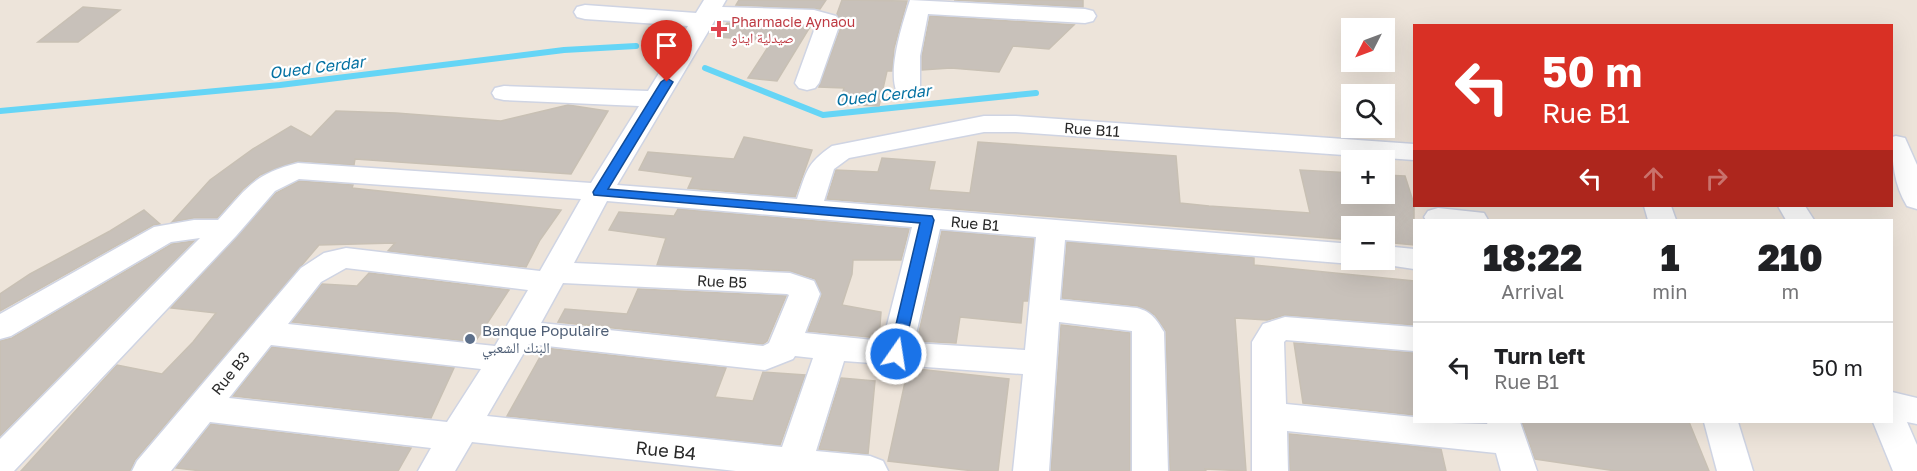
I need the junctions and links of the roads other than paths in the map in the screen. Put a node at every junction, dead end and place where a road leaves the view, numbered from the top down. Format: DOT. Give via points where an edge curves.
graph roads {
  1 [pos="920,4"];
  2 [pos="709,11"];
  3 [pos="585,12"];
  4 [pos="1085,16"];
  5 [pos="807,83"];
  6 [pos="908,91"];
  7 [pos="504,93"];
  8 [pos="657,99"];
  9 [pos="1902,145"];
  10 [pos="1413,152"];
  11 [pos="599,192"];
  12 [pos="1917,200"];
  13 [pos="808,209"];
  14 [pos="1437,214"];
  15 [pos="1468,219"];
  16 [pos="928,220"];
  17 [pos="226,229"];
  18 [pos="1051,230"];
  19 [pos="1341,253"];
  20 [pos="1395,257"];
  21 [pos="1413,259"];
  22 [pos="551,277"];
  23 [pos="1045,310"];
  24 [pos="0,328"];
  25 [pos="520,332"];
  26 [pos="263,333"];
  27 [pos="1413,339"];
  28 [pos="832,349"];
  29 [pos="776,351"];
  30 [pos="896,354"];
  31 [pos="503,359"];
  32 [pos="1038,363"];
  33 [pos="1893,405"];
  34 [pos="201,408"];
  35 [pos="1917,411"];
  36 [pos="1269,416"];
  37 [pos="1721,423"];
  38 [pos="1890,423"];
  39 [pos="459,432"];
  40 [pos="1514,455"];
  41 [pos="0,462"];
  42 [pos="793,467"];
  43 [pos="150,471"];
  44 [pos="436,471"];
  45 [pos="870,471"];
  46 [pos="1031,471"];
  47 [pos="1150,471"];
  48 [pos="1270,471"];
  49 [pos="1735,471"];
  50 [pos="1911,471"];
  1 -- 4 [label="street"];
  1 -- 6 [label="street" via="910,41"];
  2 -- 3 [label="street"];
  2 -- 5 [label="street" via="828,21"];
  2 -- 8 [label="street"];
  7 -- 8 [label="street"];
  8 -- 11 [label="street"];
  9 -- 12 [label="street"];
  10 -- 13 [label="street, Rue B11" via="984,124 918,132 841,152 822,165"];
  11 -- 13 [label="street, Rue B1"];
  11 -- 17 [label="street, Rue B1" via="298,171 265,185"];
  11 -- 22 [label="street"];
  13 -- 16 [label="street, Rue B1"];
  14 -- 15 [label="street"];
  16 -- 18 [label="street, Rue B1"];
  16 -- 30 [label="street"];
  17 -- 24 [label="street" via="164,234"];
  17 -- 41 [label="street, Rue B1"];
  18 -- 19 [label="street, Rue B1"];
  18 -- 23 [label="street"];
  20 -- 21 [label="street"];
  22 -- 25 [label="street"];
  22 -- 26 [label="street, Rue B3" via="346,258 333,260 311,275"];
  22 -- 29 [label="street, Rue B5" via="798,286 805,294"];
  23 -- 32 [label="street"];
  23 -- 47 [label="street" via="1127,317 1143,323 1148,332"];
  25 -- 29 [label="street"];
  25 -- 31 [label="street"];
  26 -- 31 [label="street"];
  26 -- 34 [label="street, Rue B3"];
  27 -- 36 [label="street" via="1276,330 1268,342"];
  28 -- 29 [label="street"];
  28 -- 30 [label="street"];
  28 -- 42 [label="street"];
  30 -- 32 [label="street"];
  31 -- 39 [label="street"];
  32 -- 46 [label="street"];
  33 -- 35 [label="street"];
  34 -- 39 [label="street, Rue B4"];
  34 -- 43 [label="street, Rue B3"];
  36 -- 40 [label="street"];
  36 -- 48 [label="street"];
  37 -- 49 [label="street"];
  38 -- 50 [label="street"];
  39 -- 42 [label="street, Rue B4"];
  39 -- 44 [label="street"];
  42 -- 45 [label="street, Rue B4"];
}
